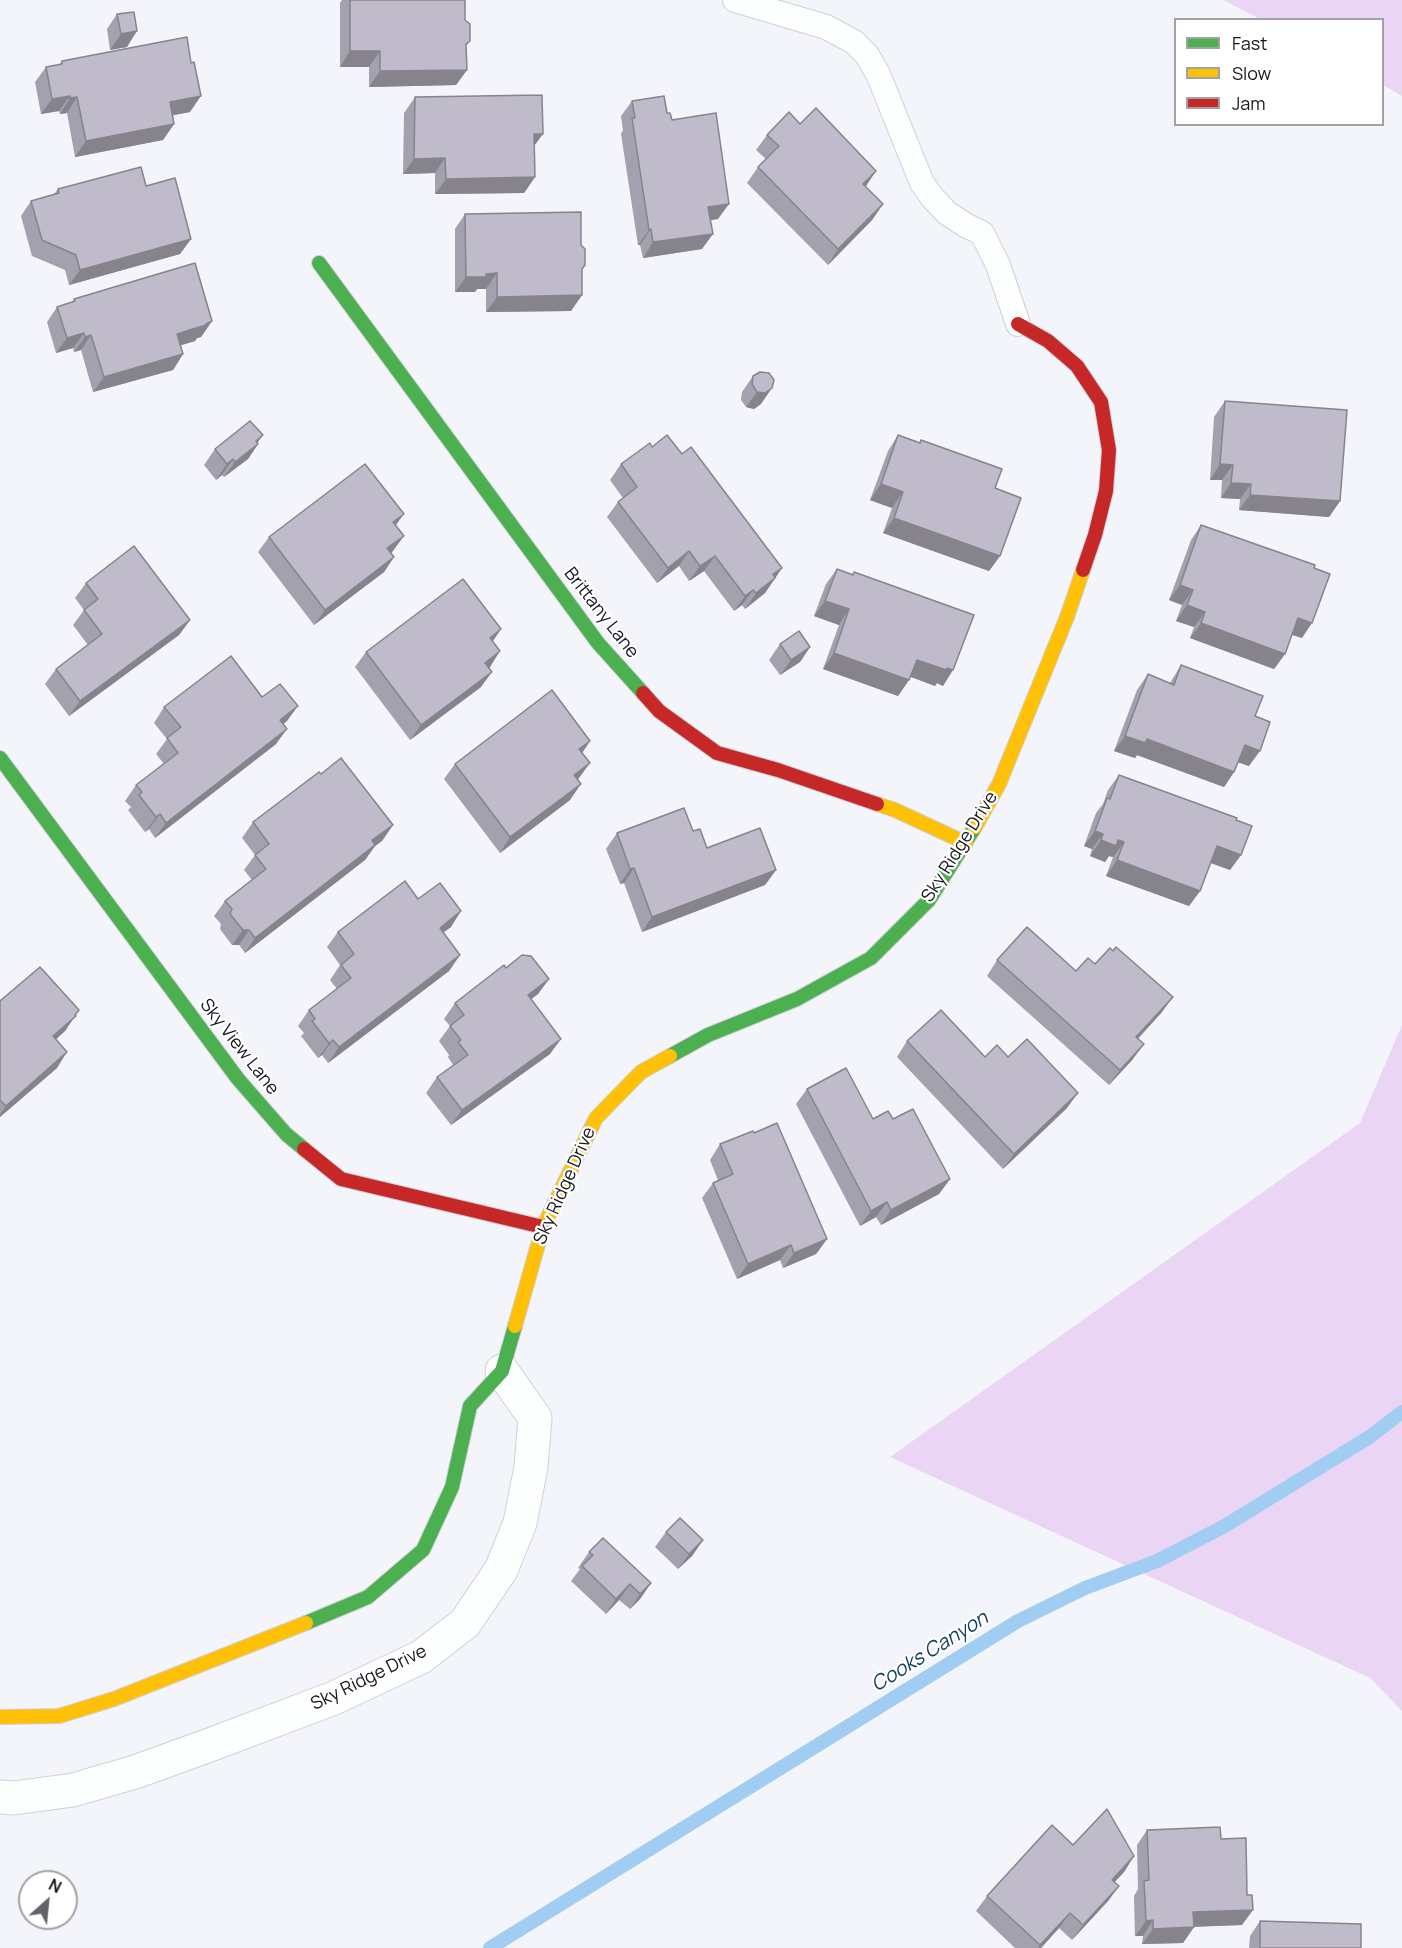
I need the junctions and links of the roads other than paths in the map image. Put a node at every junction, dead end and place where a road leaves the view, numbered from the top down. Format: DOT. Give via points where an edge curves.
graph roads {
  1 [pos="735,0"];
  2 [pos="319,263"];
  3 [pos="1018,324"];
  4 [pos="0,758"];
  5 [pos="966,843"];
  6 [pos="543,1227"];
  7 [pos="501,1371"];
  8 [pos="0,1717"];
  9 [pos="0,1797"];
  1 -- 3 [label="lane" via="826,27 854,42 867,55 922,183 947,213 982,233 998,265"];
  2 -- 5 [label="street, Brittany Lane" via="598,643 659,711 717,753 895,810"];
  3 -- 5 [label="street, Sky Ridge Drive" via="1048,341 1077,366 1101,402 1109,450 1106,490 1067,617 999,784"];
  4 -- 6 [label="street, Sky View Lane" via="238,1079 286,1134 341,1179"];
  5 -- 6 [label="street, Sky Ridge Drive" via="929,900 872,958 797,999 708,1035 641,1072 596,1118"];
  6 -- 7 [label="street, Sky Ridge Drive"];
  7 -- 8 [label="street, Sky Ridge Drive" via="470,1406 452,1486 423,1550 368,1597 114,1700 58,1716"];
  7 -- 9 [label="street, Sky Ridge Drive" via="535,1418 531,1467 520,1523 501,1570 465,1623 410,1662 334,1698 207,1746 74,1790"];
}
